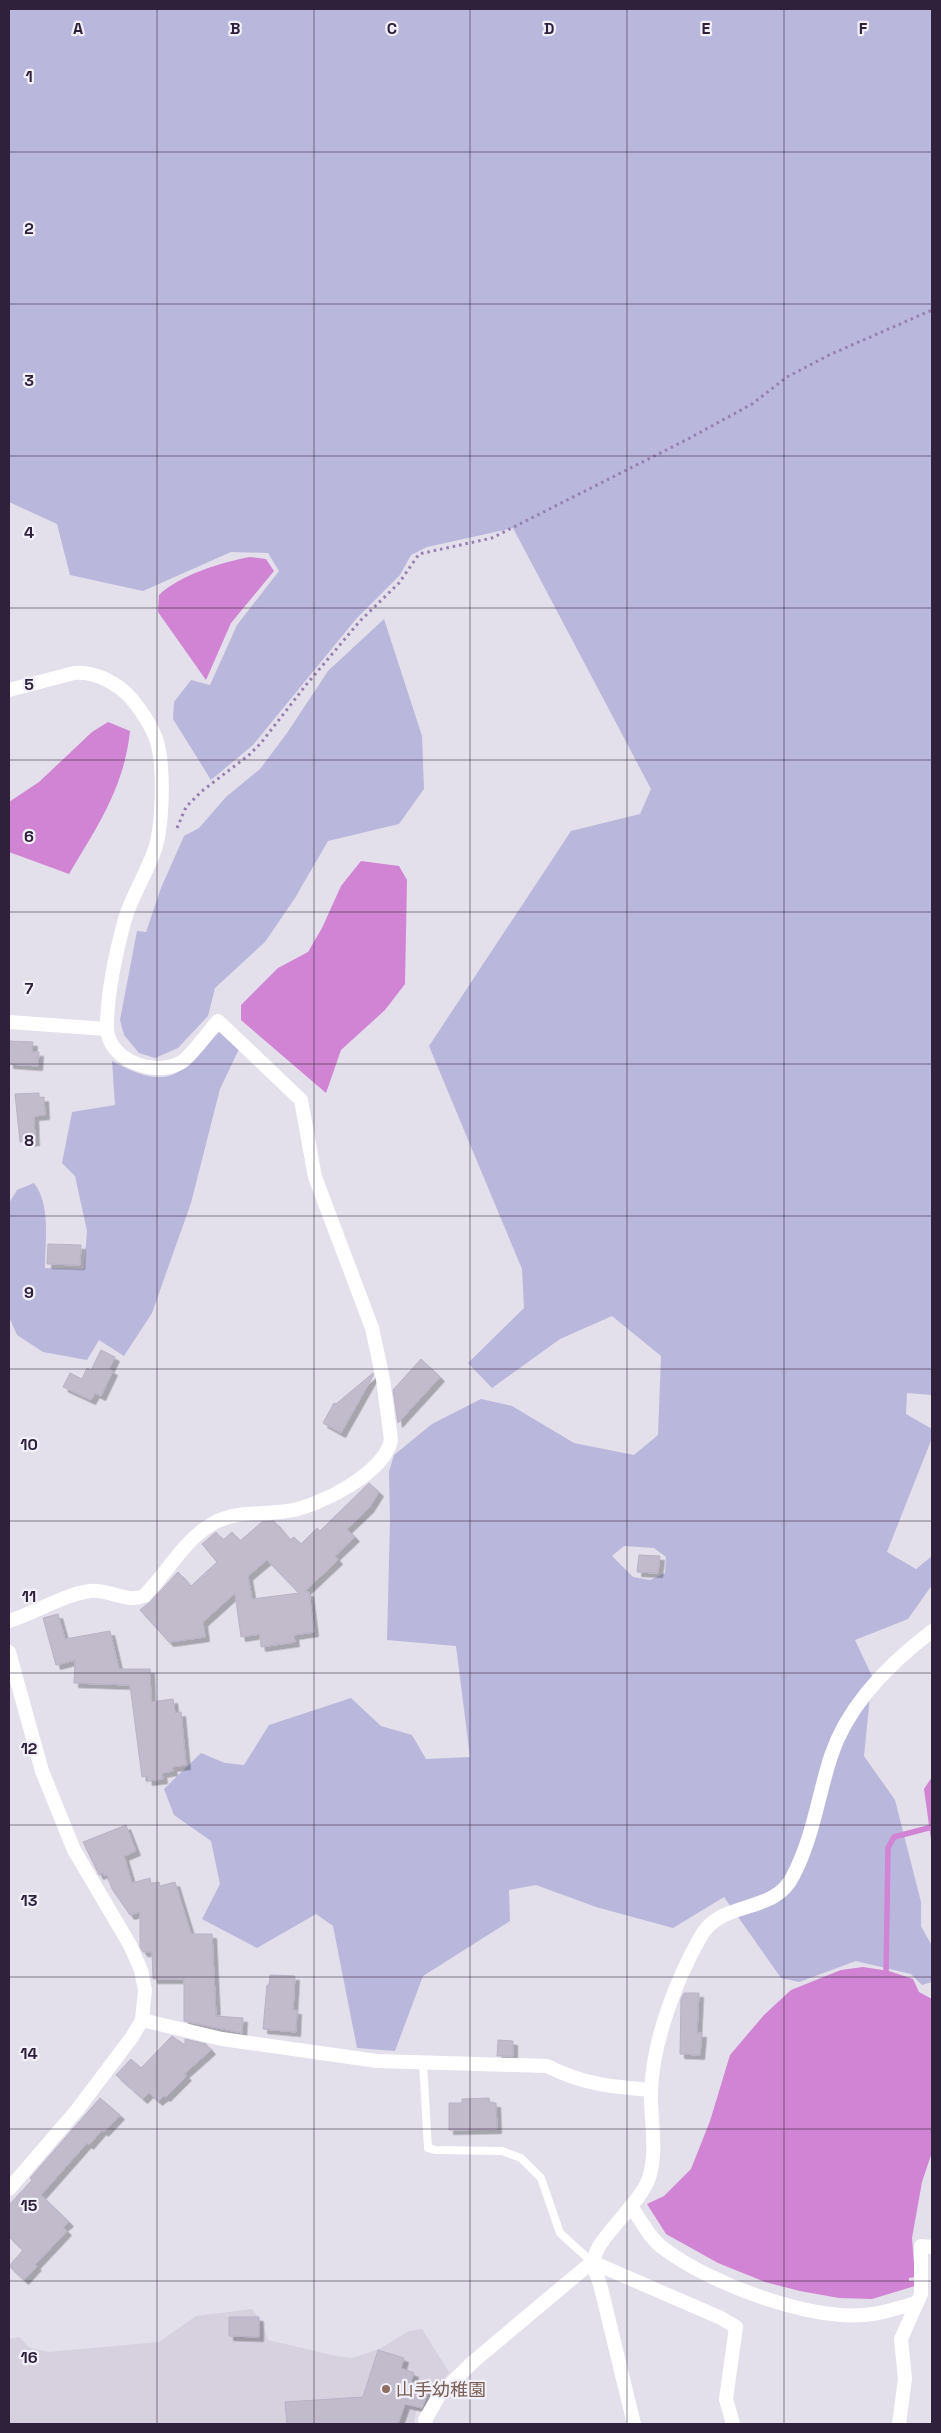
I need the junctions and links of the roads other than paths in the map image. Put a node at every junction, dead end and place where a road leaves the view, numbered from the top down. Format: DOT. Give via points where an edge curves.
graph roads {
  1 [pos="9,690"];
  2 [pos="9,1022"];
  3 [pos="107,1029"];
  4 [pos="9,1621"];
  5 [pos="932,1631"];
  6 [pos="9,1652"];
  7 [pos="142,2020"];
  8 [pos="423,2063"];
  9 [pos="651,2090"];
  10 [pos="9,2188"];
  11 [pos="631,2206"];
  12 [pos="932,2247"];
  13 [pos="592,2262"];
  14 [pos="917,2303"];
  15 [pos="426,2424"];
  16 [pos="634,2424"];
  17 [pos="733,2424"];
  18 [pos="899,2424"];
  1 -- 3 [label="street" via="74,673 97,675 126,693 142,711 156,737 160,756 161,822 155,848 126,917 115,961"];
  2 -- 3 [label="street"];
  3 -- 4 [label="street" via="123,1057 140,1066 160,1070 181,1063 218,1021 301,1100 315,1177 372,1328 391,1440 382,1460 358,1480 326,1498 288,1511 231,1516 212,1524 190,1542 144,1596 134,1599 107,1592 81,1593"];
  5 -- 9 [label="street" via="877,1680 849,1717 831,1756 804,1853 792,1879 762,1904 737,1909 718,1918 702,1933 674,1992 657,2050"];
  6 -- 7 [label="street" via="42,1771 74,1850 130,1945 140,1970 145,1990"];
  7 -- 8 [label="street" via="222,2039 377,2061"];
  7 -- 10 [label="street" via="77,2110"];
  8 -- 9 [label="street" via="547,2066 567,2076 602,2086"];
  8 -- 13 [label="lane" via="428,2148 502,2151 521,2158 541,2178 560,2233"];
  9 -- 11 [label="street" via="652,2167 648,2181"];
  11 -- 13 [label="street" via="600,2244"];
  11 -- 14 [label="street" via="661,2247 706,2274 746,2291 800,2308 836,2314 872,2314"];
  12 -- 14 [label="street" via="921,2246 921,2294"];
  13 -- 15 [label="street" via="474,2361 440,2394 425,2420"];
  13 -- 16 [label="street"];
  13 -- 17 [label="street" via="736,2327 726,2399"];
  14 -- 18 [label="street" via="901,2339 905,2379"];
}
